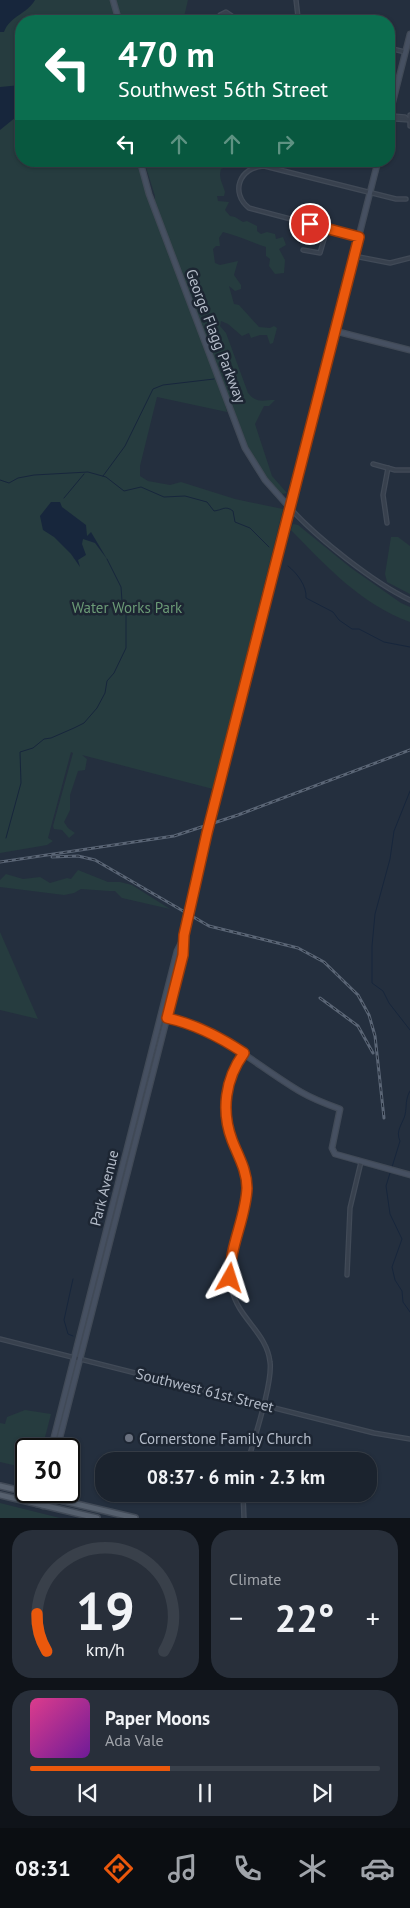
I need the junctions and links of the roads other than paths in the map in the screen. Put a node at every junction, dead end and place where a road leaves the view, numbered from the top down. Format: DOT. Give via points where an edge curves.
graph roads {
  1 [pos="113,0"];
  2 [pos="296,0"];
  3 [pos="117,15"];
  4 [pos="298,15"];
  5 [pos="410,34"];
  6 [pos="395,50"];
  7 [pos="405,52"];
  8 [pos="395,95"];
  9 [pos="410,114"];
  10 [pos="395,116"];
  11 [pos="408,119"];
  12 [pos="410,126"];
  13 [pos="142,167"];
  14 [pos="255,167"];
  15 [pos="268,167"];
  16 [pos="376,167"];
  17 [pos="370,193"];
  18 [pos="406,199"];
  19 [pos="327,229"];
  20 [pos="359,237"];
  21 [pos="303,250"];
  22 [pos="354,256"];
  23 [pos="410,258"];
  24 [pos="335,331"];
  25 [pos="410,350"];
  26 [pos="373,464"];
  27 [pos="388,468"];
  28 [pos="410,470"];
  29 [pos="290,508"];
  30 [pos="387,523"];
  31 [pos="410,600"];
  32 [pos="184,935"];
  33 [pos="161,1016"];
  34 [pos="167,1018"];
  35 [pos="244,1053"];
  36 [pos="361,1162"];
  37 [pos="410,1175"];
  38 [pos="346,1274"];
  39 [pos="0,1339"];
  40 [pos="74,1358"];
  41 [pos="80,1359"];
  42 [pos="262,1405"];
  43 [pos="54,1438"];
  44 [pos="61,1438"];
  45 [pos="410,1439"];
  46 [pos="250,1452"];
  47 [pos="0,1486"];
  48 [pos="15,1489"];
  49 [pos="0,1495"];
  50 [pos="243,1502"];
  51 [pos="44,1503"];
  52 [pos="68,1503"];
  53 [pos="36,1504"];
  54 [pos="43,1506"];
  55 [pos="97,1518"];
  56 [pos="135,1518"];
  57 [pos="244,1518"];
  1 -- 3 [label="main road"];
  2 -- 4 [label="street"];
  5 -- 7 [label="main road"];
  6 -- 7 [label="street"];
  7 -- 8 [label="main road"];
  9 -- 11 [label="street"];
  10 -- 11 [label="street"];
  11 -- 12 [label="street"];
  13 -- 29 [label="main road, George Flagg Parkway" via="245,448 265,480"];
  14 -- 19 [label="street" via="244,173 238,188 244,204 258,212"];
  15 -- 17 [label="street"];
  16 -- 17 [label="main road, Park Avenue"];
  17 -- 18 [label="street" via="396,200"];
  17 -- 20 [label="main road, Park Avenue"];
  19 -- 20 [label="street"];
  19 -- 21 [label="street" via="320,252"];
  20 -- 22 [label="main road, Park Avenue"];
  22 -- 23 [label="street" via="390,263"];
  22 -- 24 [label="main road, Park Avenue"];
  24 -- 25 [label="main road"];
  24 -- 29 [label="main road, Park Avenue"];
  26 -- 27 [label="street"];
  27 -- 28 [label="street"];
  27 -- 30 [label="street" via="384,495"];
  29 -- 31 [label="street" via="375,579"];
  29 -- 32 [label="main road, Park Avenue"];
  32 -- 33 [label="main road, Park Avenue"];
  32 -- 34 [label="main road, Park Avenue" via="183,955"];
  33 -- 34 [label="main road"];
  33 -- 40 [label="main road, Park Avenue"];
  34 -- 35 [label="main road" via="210,1032"];
  34 -- 41 [label="main road, Park Avenue"];
  35 -- 36 [label="main road" via="299,1091 340,1109 332,1152"];
  35 -- 42 [label="street" via="233,1070 226,1102 229,1131 244,1169 247,1188 230,1263 230,1278 238,1306 261,1337 269,1355 270,1374"];
  36 -- 37 [label="main road"];
  36 -- 38 [label="street" via="350,1208"];
  39 -- 40 [label="street, Southwest 61st Street"];
  40 -- 41 [label="street, Southwest 61st Street"];
  40 -- 43 [label="main road, Park Avenue"];
  41 -- 42 [label="street, Southwest 61st Street"];
  41 -- 44 [label="main road, Park Avenue"];
  42 -- 45 [label="street, Southwest 61st Street"];
  42 -- 46 [label="street"];
  47 -- 48 [label="main road"];
  49 -- 53 [label="main road"];
  50 -- 57 [label="street"];
  51 -- 54 [label="main road"];
  52 -- 56 [label="main road"];
  53 -- 54 [label="main road"];
  54 -- 55 [label="main road"];
}
